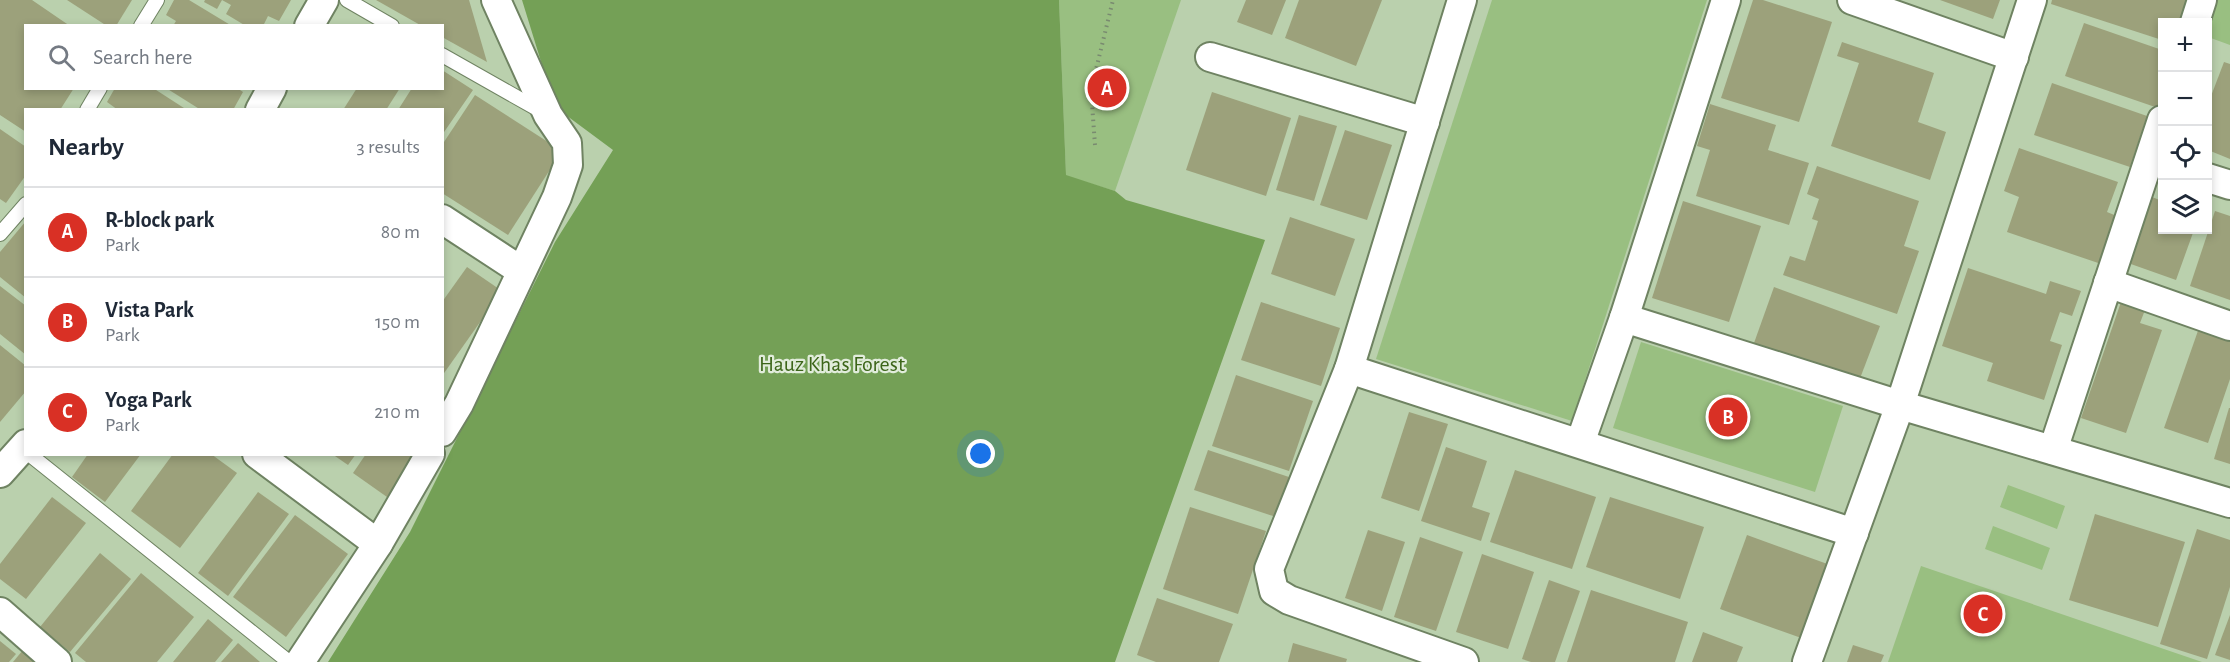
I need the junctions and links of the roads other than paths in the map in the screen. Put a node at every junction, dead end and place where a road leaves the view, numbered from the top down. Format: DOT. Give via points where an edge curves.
graph roads {
  1 [pos="157,0"];
  2 [pos="324,0"];
  3 [pos="347,0"];
  4 [pos="496,0"];
  5 [pos="1462,0"];
  6 [pos="1726,0"];
  7 [pos="1852,0"];
  8 [pos="2032,0"];
  9 [pos="2202,0"];
  10 [pos="2196,18"];
  11 [pos="142,24"];
  12 [pos="310,24"];
  13 [pos="389,24"];
  14 [pos="444,56"];
  15 [pos="1210,57"];
  16 [pos="2014,57"];
  17 [pos="99,90"];
  18 [pos="88,108"];
  19 [pos="548,116"];
  20 [pos="1425,122"];
  21 [pos="2162,126"];
  22 [pos="2156,161"];
  23 [pos="2212,179"];
  24 [pos="2230,185"];
  25 [pos="24,206"];
  26 [pos="444,220"];
  27 [pos="0,234"];
  28 [pos="520,270"];
  29 [pos="2108,283"];
  30 [pos="1624,318"];
  31 [pos="2230,326"];
  32 [pos="1349,369"];
  33 [pos="1900,405"];
  34 [pos="444,427"];
  35 [pos="1580,443"];
  36 [pos="2054,450"];
  37 [pos="24,451"];
  38 [pos="32,456"];
  39 [pos="260,456"];
  40 [pos="429,456"];
  41 [pos="0,473"];
  42 [pos="2230,503"];
  43 [pos="1854,533"];
  44 [pos="378,544"];
  45 [pos="0,612"];
  46 [pos="57,662"];
  47 [pos="289,662"];
  48 [pos="300,662"];
  49 [pos="1464,662"];
  50 [pos="1807,662"];
  1 -- 11 [label="lane"];
  2 -- 12 [label="street"];
  3 -- 13 [label="lane"];
  4 -- 19 [label="street"];
  5 -- 20 [label="street"];
  6 -- 30 [label="street"];
  7 -- 16 [label="street"];
  8 -- 16 [label="street"];
  9 -- 10 [label="street"];
  14 -- 19 [label="lane"];
  15 -- 20 [label="street"];
  16 -- 33 [label="street"];
  17 -- 18 [label="lane"];
  19 -- 28 [label="street" via="567,143 568,165 557,197"];
  20 -- 32 [label="street"];
  21 -- 22 [label="street"];
  22 -- 29 [label="street"];
  23 -- 24 [label="street"];
  25 -- 27 [label="lane"];
  26 -- 28 [label="street"];
  28 -- 34 [label="street"];
  29 -- 31 [label="street"];
  29 -- 36 [label="street"];
  30 -- 33 [label="street"];
  30 -- 35 [label="street"];
  32 -- 35 [label="street"];
  32 -- 49 [label="street" via="1269,569 1274,591 1289,600"];
  33 -- 36 [label="street"];
  33 -- 43 [label="street"];
  35 -- 43 [label="street"];
  36 -- 42 [label="street"];
  37 -- 41 [label="street"];
  38 -- 47 [label="lane"];
  39 -- 44 [label="street"];
  40 -- 44 [label="street"];
  43 -- 50 [label="street"];
  44 -- 48 [label="street"];
  45 -- 46 [label="street"];
}
